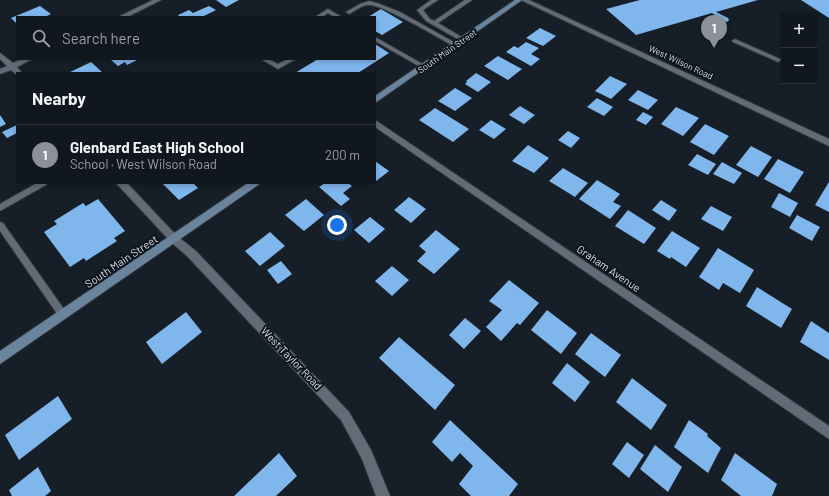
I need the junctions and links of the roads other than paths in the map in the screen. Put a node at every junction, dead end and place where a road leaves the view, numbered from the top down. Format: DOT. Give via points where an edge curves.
graph roads {
  1 [pos="158,0"];
  2 [pos="435,0"];
  3 [pos="469,0"];
  4 [pos="519,0"];
  5 [pos="524,0"];
  6 [pos="349,12"];
  7 [pos="123,16"];
  8 [pos="320,16"];
  9 [pos="336,16"];
  10 [pos="434,23"];
  11 [pos="376,40"];
  12 [pos="463,40"];
  13 [pos="735,41"];
  14 [pos="456,45"];
  15 [pos="0,55"];
  16 [pos="26,60"];
  17 [pos="266,60"];
  18 [pos="291,60"];
  19 [pos="778,60"];
  20 [pos="12,67"];
  21 [pos="424,67"];
  22 [pos="0,72"];
  23 [pos="17,72"];
  24 [pos="376,99"];
  25 [pos="376,124"];
  26 [pos="829,143"];
  27 [pos="41,184"];
  28 [pos="122,184"];
  29 [pos="254,184"];
  30 [pos="0,208"];
  31 [pos="0,225"];
  32 [pos="174,238"];
  33 [pos="63,315"];
  34 [pos="0,358"];
  35 [pos="829,433"];
  36 [pos="383,496"];
  1 -- 7 [label="street"];
  2 -- 10 [label="lane" via="420,10"];
  3 -- 10 [label="lane"];
  4 -- 12 [label="main road, South Main Street"];
  5 -- 26 [label="street, West Wilson Road"];
  6 -- 14 [label="lane" via="369,2 421,25"];
  8 -- 9 [label="lane" via="328,11"];
  10 -- 12 [label="lane"];
  11 -- 21 [label="lane"];
  12 -- 14 [label="main road, South Main Street"];
  13 -- 19 [label="lane"];
  14 -- 21 [label="main road, South Main Street"];
  15 -- 20 [label="street"];
  16 -- 20 [label="street"];
  17 -- 18 [label="lane" via="278,67"];
  20 -- 22 [label="street"];
  20 -- 23 [label="street"];
  21 -- 24 [label="main road, South Main Street"];
  25 -- 35 [label="street, Graham Avenue"];
  27 -- 30 [label="lane"];
  28 -- 32 [label="street, West Taylor Road"];
  29 -- 32 [label="main road, South Main Street"];
  31 -- 33 [label="lane"];
  32 -- 33 [label="main road, South Main Street"];
  32 -- 36 [label="street, West Taylor Road" via="345,416 357,434"];
  33 -- 34 [label="main road, South Main Street"];
}
